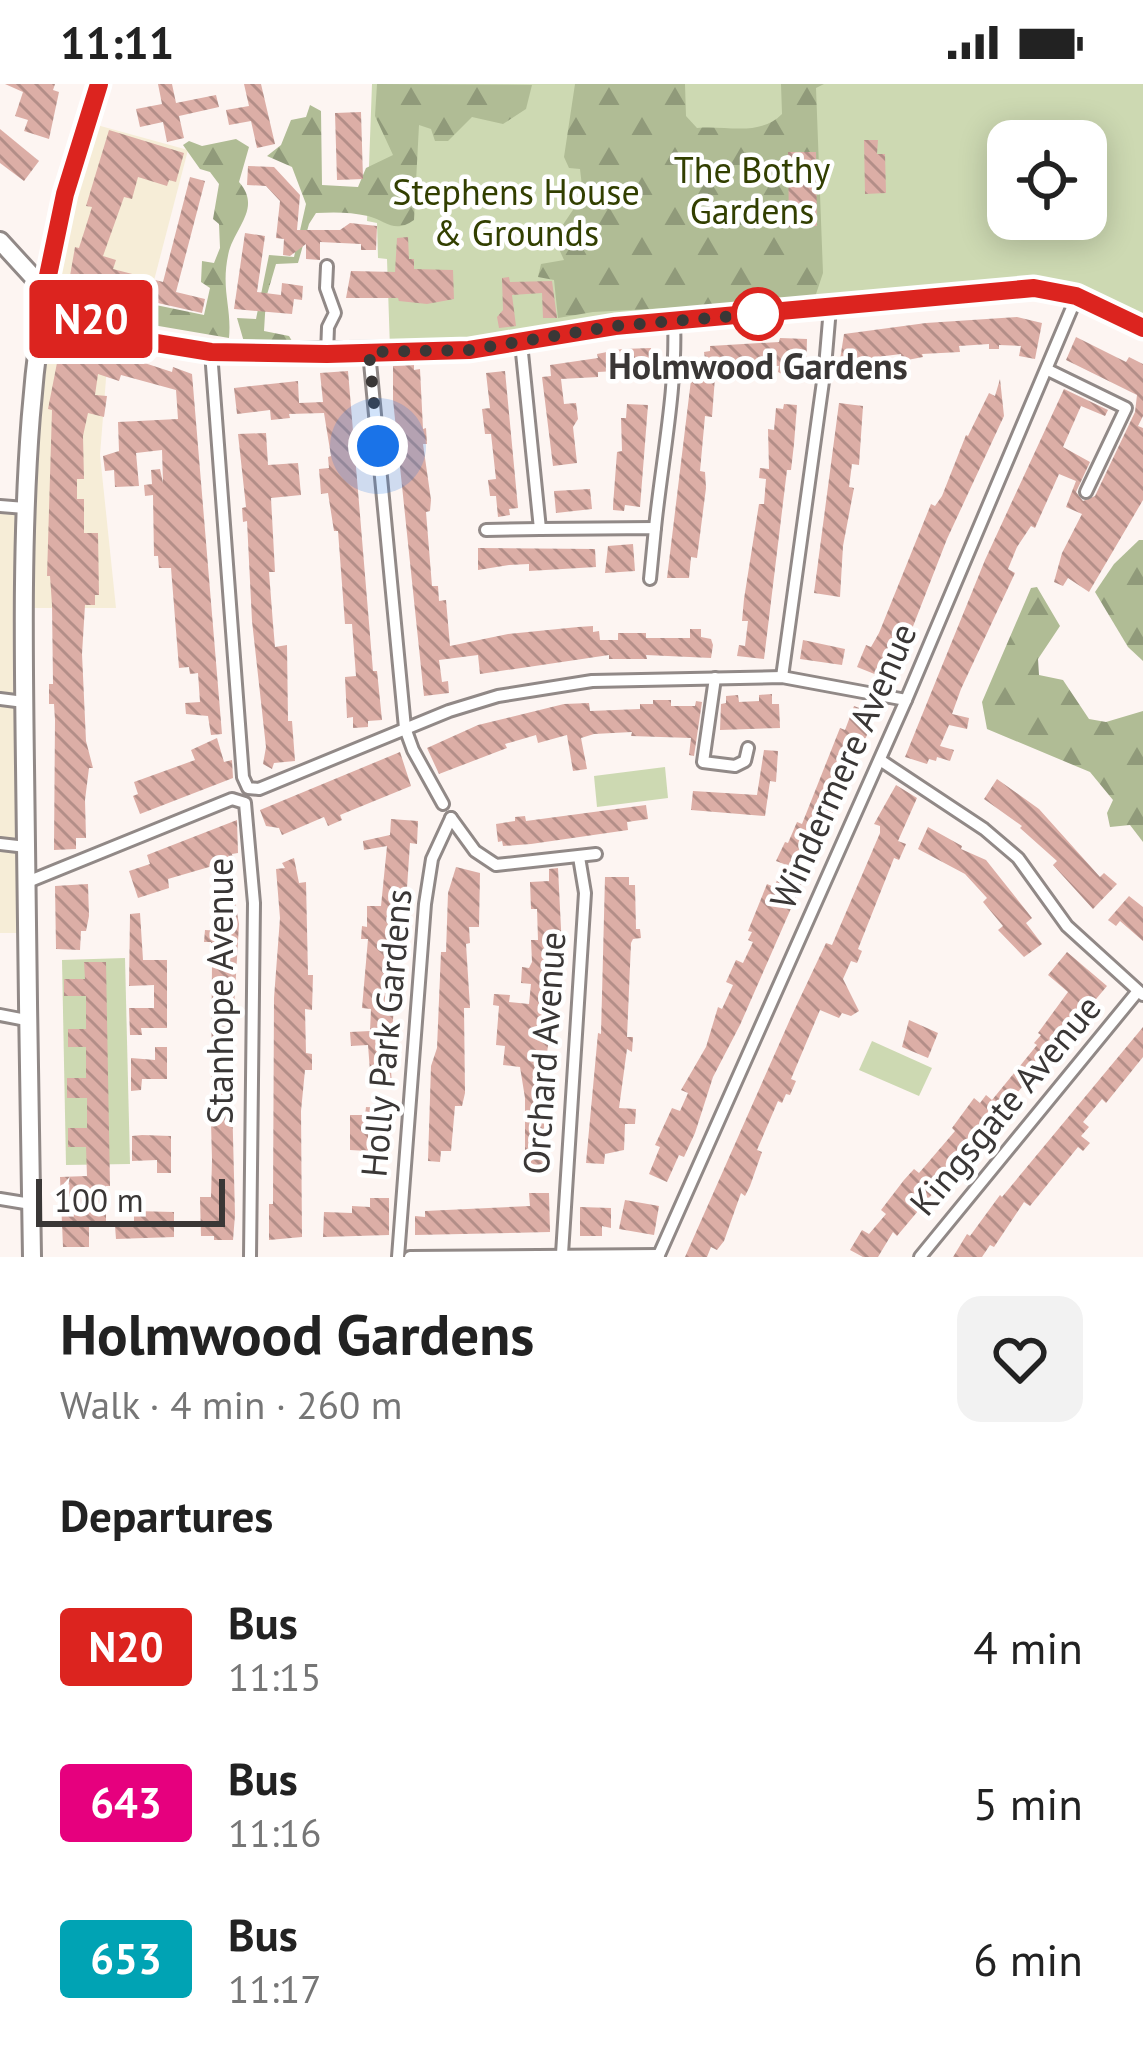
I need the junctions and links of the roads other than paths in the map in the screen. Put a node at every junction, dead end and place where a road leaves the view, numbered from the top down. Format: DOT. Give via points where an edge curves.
graph roads {
  1 [pos="98,84"];
  2 [pos="0,241"];
  3 [pos="327,266"];
  4 [pos="45,290"];
  5 [pos="1076,296"];
  6 [pos="830,308"];
  7 [pos="674,320"];
  8 [pos="1143,328"];
  9 [pos="521,343"];
  10 [pos="211,352"];
  11 [pos="369,352"];
  12 [pos="327,354"];
  13 [pos="1048,370"];
  14 [pos="1086,492"];
  15 [pos="0,506"];
  16 [pos="26,508"];
  17 [pos="655,528"];
  18 [pos="540,529"];
  19 [pos="486,530"];
  20 [pos="650,579"];
  21 [pos="782,677"];
  22 [pos="715,678"];
  23 [pos="0,699"];
  24 [pos="906,700"];
  25 [pos="24,702"];
  26 [pos="405,728"];
  27 [pos="748,748"];
  28 [pos="880,760"];
  29 [pos="244,794"];
  30 [pos="443,804"];
  31 [pos="0,844"];
  32 [pos="26,847"];
  33 [pos="596,854"];
  34 [pos="579,857"];
  35 [pos="25,883"];
  36 [pos="1141,993"];
  37 [pos="0,1015"];
  38 [pos="26,1020"];
  39 [pos="0,1199"];
  40 [pos="31,1204"];
  41 [pos="562,1254"];
  42 [pos="658,1256"];
  43 [pos="32,1257"];
  44 [pos="250,1257"];
  45 [pos="398,1257"];
  46 [pos="410,1257"];
  47 [pos="920,1257"];
  1 -- 4 [label="main road"];
  2 -- 4 [label="main road"];
  3 -- 12 [label="street" via="335,313"];
  4 -- 10 [label="main road" via="77,313 150,342"];
  4 -- 16 [label="main road" via="29,403"];
  5 -- 6 [label="main road" via="986,290"];
  5 -- 8 [label="main road"];
  5 -- 13 [label="street, Windermere Avenue"];
  6 -- 7 [label="main road"];
  6 -- 21 [label="street"];
  7 -- 9 [label="main road"];
  7 -- 17 [label="street" via="676,374"];
  9 -- 11 [label="main road"];
  9 -- 18 [label="street"];
  10 -- 12 [label="main road"];
  10 -- 29 [label="street, Stanhope Avenue"];
  11 -- 12 [label="main road"];
  11 -- 26 [label="street"];
  13 -- 14 [label="street" via="1126,408"];
  13 -- 24 [label="street, Windermere Avenue"];
  15 -- 16 [label="street"];
  16 -- 25 [label="main road"];
  17 -- 18 [label="street"];
  17 -- 20 [label="street"];
  18 -- 19 [label="street"];
  21 -- 22 [label="street"];
  21 -- 24 [label="street"];
  22 -- 26 [label="street" via="552,687"];
  22 -- 27 [label="street" via="704,762 735,766"];
  23 -- 25 [label="street"];
  24 -- 28 [label="street, Windermere Avenue"];
  25 -- 32 [label="main road"];
  26 -- 29 [label="street"];
  26 -- 30 [label="street"];
  28 -- 36 [label="street" via="1018,858 1067,926"];
  28 -- 42 [label="street, Windermere Avenue"];
  29 -- 35 [label="street"];
  29 -- 44 [label="street, Stanhope Avenue" via="254,904"];
  31 -- 32 [label="street"];
  32 -- 35 [label="main road"];
  33 -- 34 [label="street"];
  34 -- 41 [label="street, Orchard Avenue" via="585,893"];
  34 -- 45 [label="street, Holly Park Gardens" via="496,865 451,818 432,859"];
  35 -- 38 [label="main road"];
  36 -- 47 [label="street, Kingsgate Avenue"];
  37 -- 38 [label="street"];
  38 -- 40 [label="main road"];
  39 -- 40 [label="street"];
  40 -- 43 [label="main road"];
  41 -- 42 [label="street"];
  41 -- 46 [label="street"];
}
